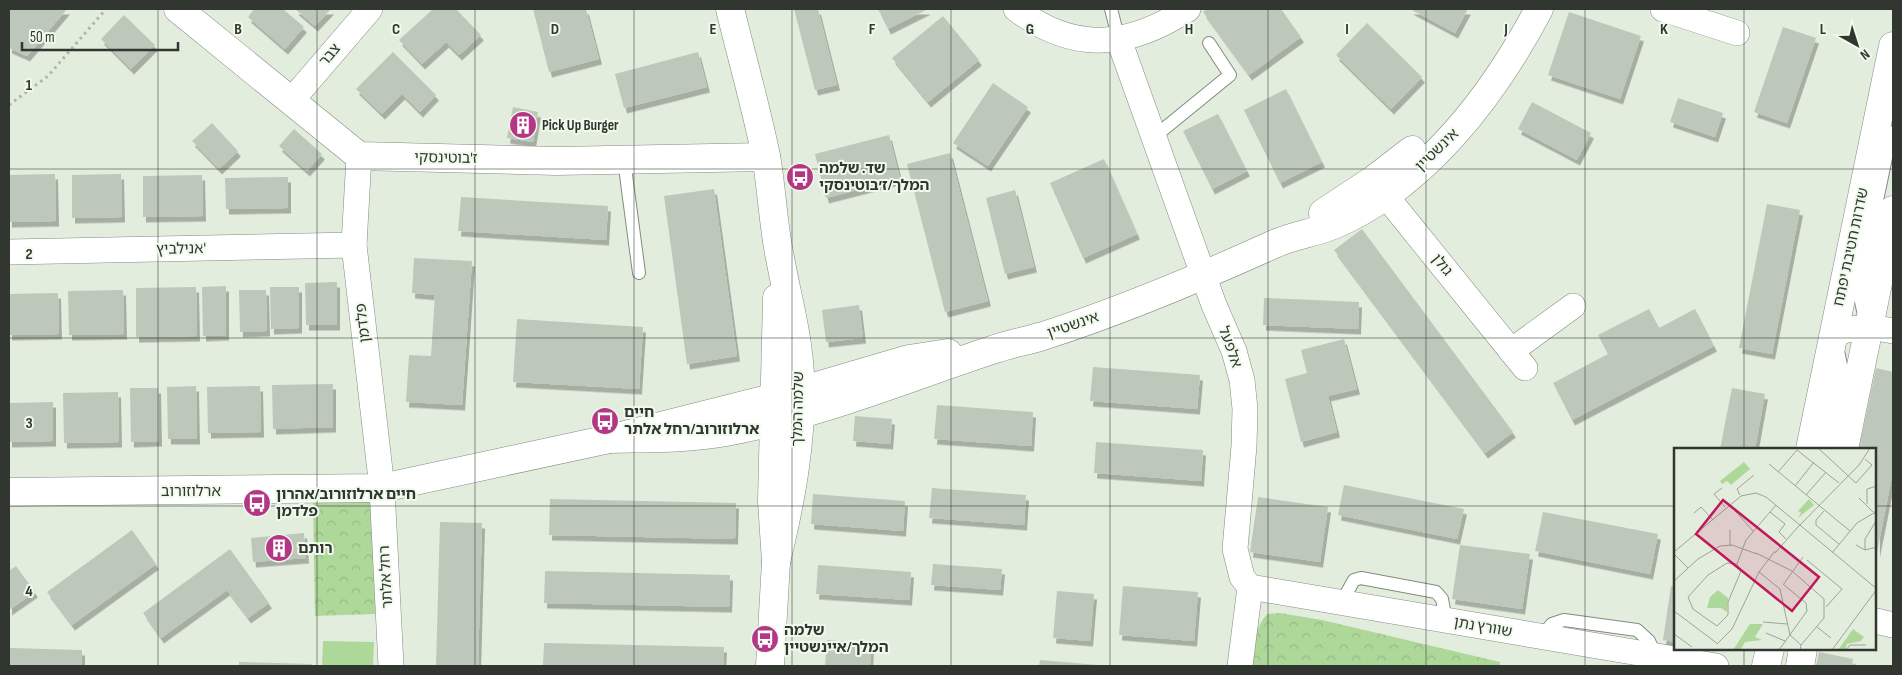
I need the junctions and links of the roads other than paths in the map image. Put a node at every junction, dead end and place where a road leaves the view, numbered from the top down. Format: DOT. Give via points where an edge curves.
graph roads {
  1 [pos="178,9"];
  2 [pos="370,9"];
  3 [pos="730,9"];
  4 [pos="1016,9"];
  5 [pos="1111,9"];
  6 [pos="1188,9"];
  7 [pos="1520,9"];
  8 [pos="1540,9"];
  9 [pos="1662,9"];
  10 [pos="1737,33"];
  11 [pos="1119,40"];
  12 [pos="1209,43"];
  13 [pos="1893,46"];
  14 [pos="291,101"];
  15 [pos="1893,132"];
  16 [pos="1154,138"];
  17 [pos="359,156"];
  18 [pos="766,157"];
  19 [pos="624,160"];
  20 [pos="1380,188"];
  21 [pos="1893,210"];
  22 [pos="354,246"];
  23 [pos="9,252"];
  24 [pos="779,257"];
  25 [pos="639,273"];
  26 [pos="1204,276"];
  27 [pos="1573,306"];
  28 [pos="1881,329"];
  29 [pos="1832,337"];
  30 [pos="800,402"];
  31 [pos="774,409"];
  32 [pos="1810,448"];
  33 [pos="1826,448"];
  34 [pos="1844,448"];
  35 [pos="382,488"];
  36 [pos="9,492"];
  37 [pos="776,562"];
  38 [pos="1250,587"];
  39 [pos="1877,621"];
  40 [pos="1893,625"];
  41 [pos="1770,650"];
  42 [pos="391,666"];
  43 [pos="770,666"];
  44 [pos="1240,666"];
  45 [pos="1716,666"];
  46 [pos="1766,666"];
  1 -- 14 [label="street"];
  2 -- 14 [label="street, צבר"];
  3 -- 18 [label="street, שלמה המלך"];
  4 -- 11 [label="street" via="1029,19 1066,36 1092,41"];
  5 -- 11 [label="lane"];
  6 -- 11 [label="street" via="1147,31"];
  7 -- 20 [label="street, אינשטיין" via="1461,101"];
  8 -- 20 [label="street, אינשטיין" via="1492,89 1449,140"];
  9 -- 10 [label="street"];
  11 -- 16 [label="street, אלפעל"];
  12 -- 16 [label="lane" via="1230,76"];
  13 -- 29 [label="street, שדרות חטיבת יפתח"];
  14 -- 17 [label="street"];
  15 -- 28 [label="lane" via="1860,291 1862,306"];
  16 -- 26 [label="street, אלפעל"];
  17 -- 19 [label="street, ז'בוטינסקי"];
  17 -- 22 [label="street, פלדמן"];
  18 -- 19 [label="street, ז'בוטינסקי"];
  18 -- 24 [label="street, שלמה המלך"];
  19 -- 25 [label="lane"];
  20 -- 26 [label="street, אינשטיין" via="1355,216 1289,237"];
  20 -- 27 [label="street, גולן" via="1518,360"];
  21 -- 28 [label="street"];
  22 -- 23 [label="street, אנילביץ'"];
  22 -- 35 [label="street, פלדמן"];
  24 -- 30 [label="street, שלמה המלך" via="796,343"];
  24 -- 31 [label="street, שלמה המלך"];
  26 -- 30 [label="street, אינשטיין" via="1137,303 993,349 880,390"];
  26 -- 38 [label="street, אלפעל" via="1242,380 1244,446 1235,549 1242,576"];
  28 -- 29 [label="street" via="1852,328"];
  28 -- 34 [label="street"];
  29 -- 32 [label="street, שדרות חטיבת יפתח"];
  29 -- 33 [label="lane" via="1840,359 1841,376"];
  30 -- 31 [label="street, אינשטיין"];
  30 -- 37 [label="street, שלמה המלך" via="795,472"];
  31 -- 35 [label="street, ארלוזורוב" via="706,435 609,438"];
  31 -- 37 [label="street, שלמה המלך" via="772,501"];
  35 -- 36 [label="street, ארלוזורוב"];
  35 -- 42 [label="street, רחל אלתר"];
  37 -- 43 [label="street, שלמה המלך"];
  38 -- 44 [label="street"];
  38 -- 45 [label="street, שוורץ נתן"];
  39 -- 40 [label="street"];
  41 -- 46 [label="street"];
}
